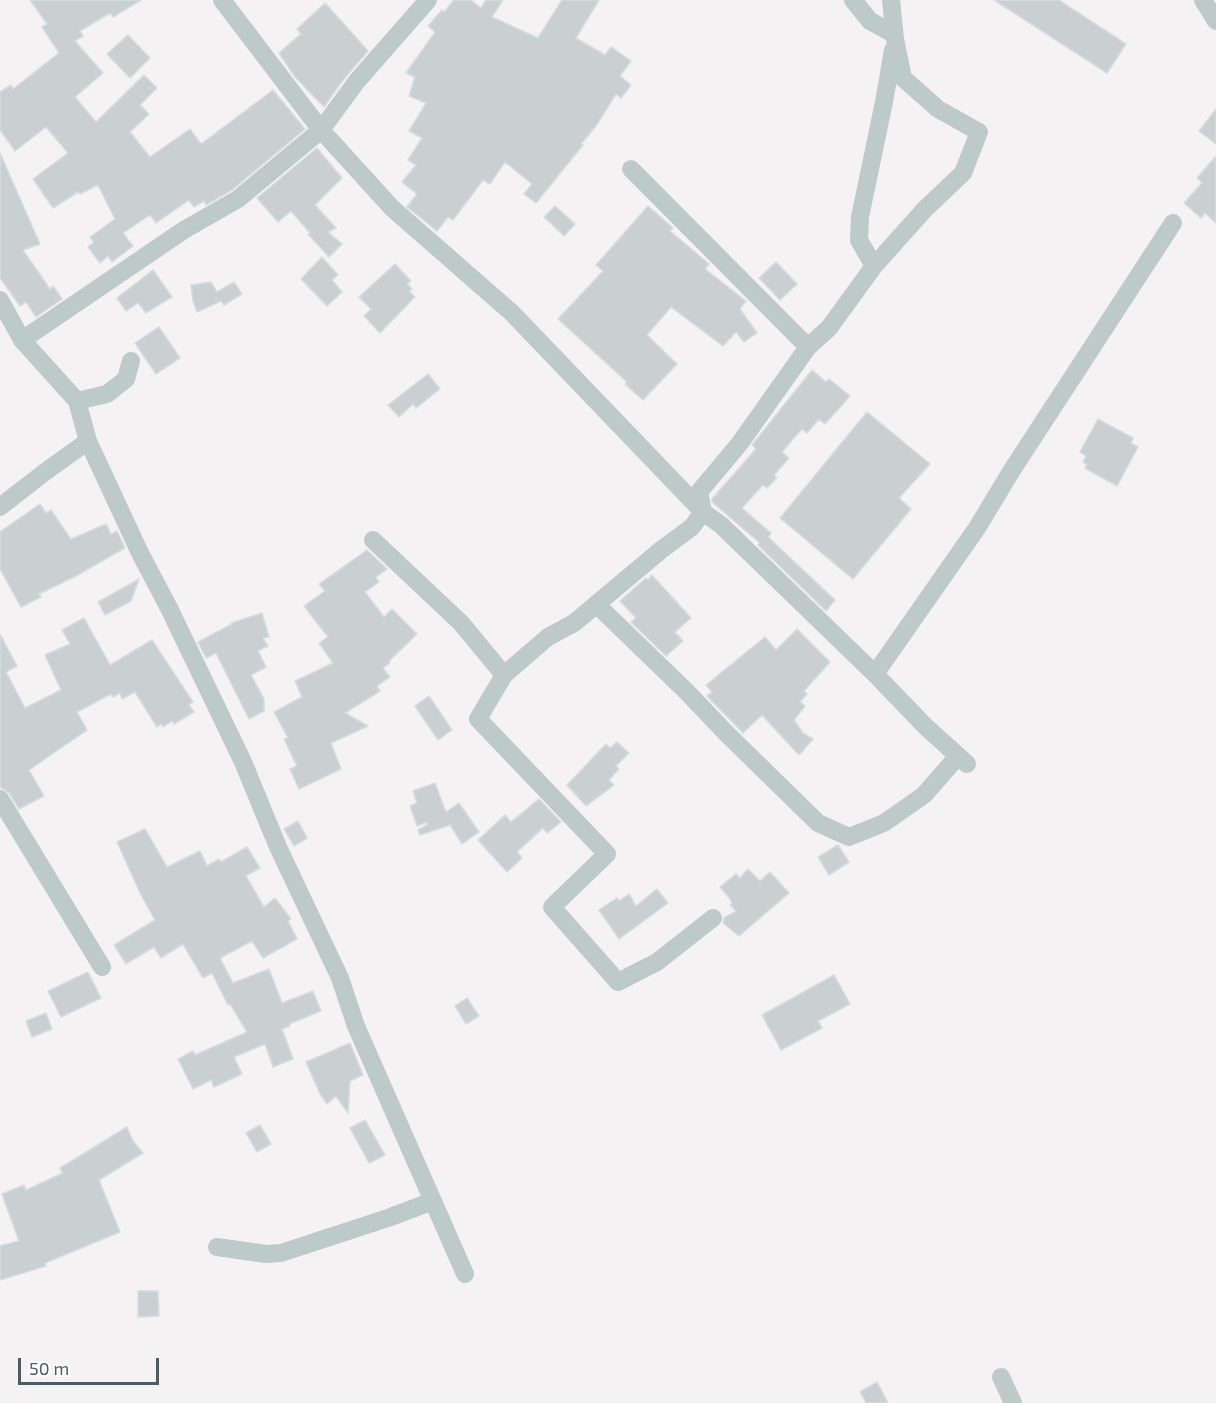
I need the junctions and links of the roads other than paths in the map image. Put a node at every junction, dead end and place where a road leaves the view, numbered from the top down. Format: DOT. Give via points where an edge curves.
graph roads {
  1 [pos="222,0"];
  2 [pos="428,0"];
  3 [pos="853,0"];
  4 [pos="891,0"];
  5 [pos="1203,0"];
  6 [pos="1216,21"];
  7 [pos="894,36"];
  8 [pos="321,129"];
  9 [pos="631,169"];
  10 [pos="1173,223"];
  11 [pos="873,266"];
  12 [pos="0,300"];
  13 [pos="22,340"];
  14 [pos="808,347"];
  15 [pos="131,361"];
  16 [pos="77,401"];
  17 [pos="88,441"];
  18 [pos="0,507"];
  19 [pos="703,512"];
  20 [pos="373,540"];
  21 [pos="596,604"];
  22 [pos="875,674"];
  23 [pos="504,675"];
  24 [pos="0,799"];
  25 [pos="713,918"];
  26 [pos="102,967"];
  27 [pos="433,1201"];
  28 [pos="217,1247"];
  29 [pos="465,1274"];
  30 [pos="1001,1377"];
  31 [pos="1013,1403"];
  1 -- 8 [label="street"];
  2 -- 8 [label="street"];
  3 -- 7 [label="street" via="870,21"];
  4 -- 7 [label="street"];
  5 -- 6 [label="street"];
  7 -- 11 [label="street" via="860,217 859,240"];
  7 -- 11 [label="street" via="903,78 938,108 979,132 963,173"];
  8 -- 13 [label="street" via="238,199 184,230"];
  8 -- 19 [label="street" via="392,208 512,313"];
  9 -- 14 [label="street"];
  10 -- 22 [label="street" via="977,528"];
  11 -- 14 [label="street" via="829,328"];
  12 -- 13 [label="street"];
  13 -- 16 [label="street"];
  14 -- 19 [label="street" via="740,443 699,492"];
  15 -- 16 [label="street" via="126,380 107,394"];
  16 -- 17 [label="street"];
  17 -- 18 [label="street"];
  17 -- 27 [label="street" via="243,762 340,978 356,1026"];
  19 -- 21 [label="street" via="692,527"];
  19 -- 22 [label="street"];
  20 -- 23 [label="street" via="461,624"];
  21 -- 22 [label="street" via="818,823 849,837 884,823 924,795 962,760"];
  21 -- 23 [label="street" via="548,637"];
  23 -- 25 [label="street" via="478,719 607,854 552,907 618,982 657,962"];
  24 -- 26 [label="street"];
  27 -- 28 [label="street" via="281,1253"];
  27 -- 29 [label="street"];
  30 -- 31 [label="street"];
}
